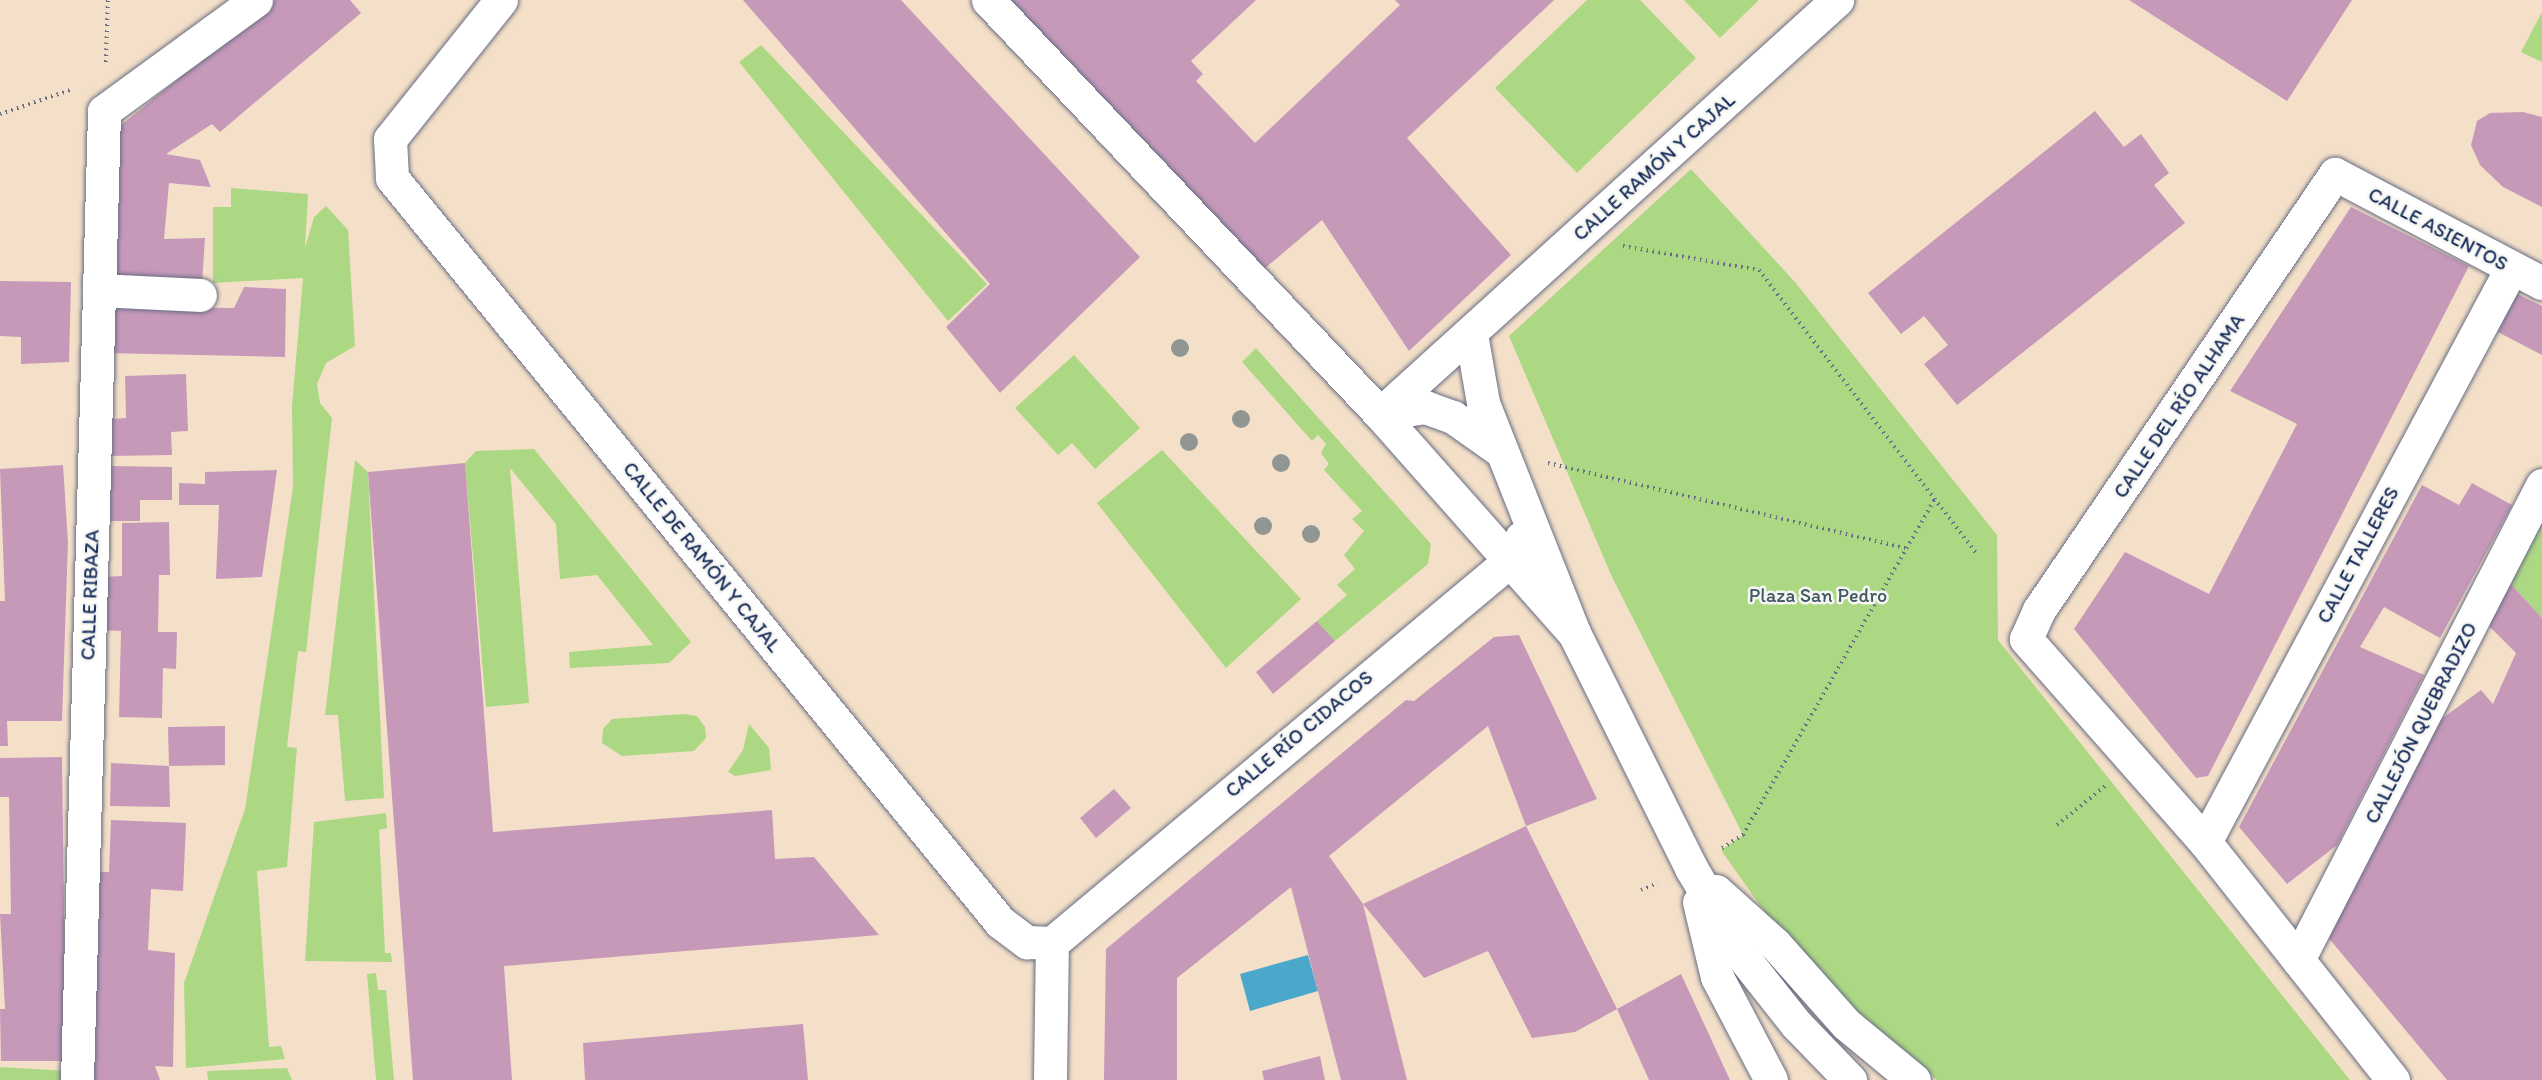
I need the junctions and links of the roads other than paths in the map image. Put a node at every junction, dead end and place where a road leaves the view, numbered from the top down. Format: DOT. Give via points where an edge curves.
graph roads {
  1 [pos="256,0"];
  2 [pos="501,0"];
  3 [pos="988,0"];
  4 [pos="1837,0"];
  5 [pos="2335,174"];
  6 [pos="2511,269"];
  7 [pos="2542,283"];
  8 [pos="99,290"];
  9 [pos="200,295"];
  10 [pos="1471,334"];
  11 [pos="1380,414"];
  12 [pos="1501,451"];
  13 [pos="2542,485"];
  14 [pos="1531,516"];
  15 [pos="1513,558"];
  16 [pos="1574,633"];
  17 [pos="2205,842"];
  18 [pos="1691,868"];
  19 [pos="1052,943"];
  20 [pos="2298,960"];
  21 [pos="77,1080"];
  22 [pos="1050,1080"];
  23 [pos="1771,1080"];
  24 [pos="1850,1080"];
  25 [pos="1914,1080"];
  26 [pos="2393,1080"];
  1 -- 8 [label="street, CALLE RIBAZA" via="104,111"];
  2 -- 19 [label="street, CALLE DE RAMÓN Y CAJAL" via="390,139 392,178 1000,922 1027,942"];
  3 -- 11 [label="street"];
  4 -- 10 [label="street, CALLE RAMÓN Y CAJAL"];
  5 -- 6 [label="street, CALLE ASIENTOS"];
  5 -- 17 [label="street, CALLE DEL RÍO ALHAMA" via="2039,610 2026,639"];
  6 -- 7 [label="street, CALLE ASIENTOS"];
  6 -- 17 [label="street, CALLE TALLERES"];
  8 -- 9 [label="street"];
  8 -- 21 [label="street, CALLE RIBAZA"];
  10 -- 11 [label="street, CALLE RAMÓN Y CAJAL"];
  10 -- 12 [label="street" via="1483,403"];
  11 -- 12 [label="street" via="1425,406 1453,417"];
  11 -- 15 [label="street"];
  12 -- 14 [label="street"];
  13 -- 20 [label="street, CALLEJÓN QUEBRADIZO"];
  14 -- 15 [label="street, CALLE RÍO CIDACOS"];
  14 -- 16 [label="street"];
  15 -- 16 [label="street"];
  15 -- 19 [label="street, CALLE RÍO CIDACOS"];
  16 -- 18 [label="street"];
  17 -- 20 [label="street"];
  18 -- 23 [label="street" via="1717,977"];
  18 -- 24 [label="street" via="1747,962 1796,1024"];
  18 -- 25 [label="street" via="1775,944 1846,1024"];
  19 -- 22 [label="street"];
  20 -- 26 [label="street"];
}
